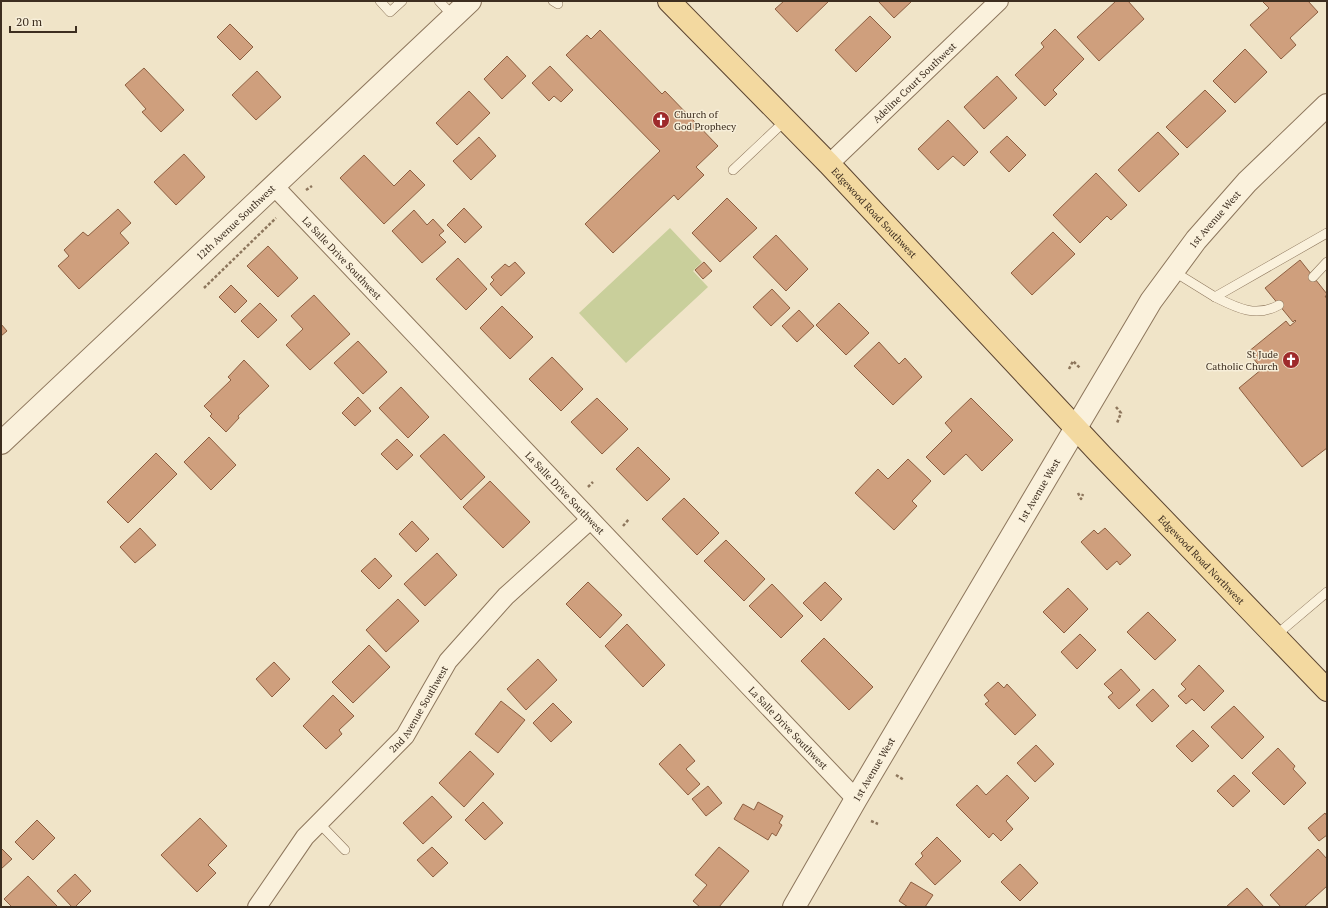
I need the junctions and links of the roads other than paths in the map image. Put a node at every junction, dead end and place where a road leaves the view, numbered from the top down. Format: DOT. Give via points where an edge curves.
graph roads {
  1 [pos="380,1"];
  2 [pos="402,1"];
  3 [pos="470,1"];
  4 [pos="669,1"];
  5 [pos="999,1"];
  6 [pos="447,9"];
  7 [pos="1327,106"];
  8 [pos="786,120"];
  9 [pos="829,164"];
  10 [pos="733,170"];
  11 [pos="274,186"];
  12 [pos="1327,233"];
  13 [pos="1327,262"];
  14 [pos="1173,271"];
  15 [pos="1313,277"];
  16 [pos="1215,297"];
  17 [pos="1279,305"];
  18 [pos="1076,429"];
  19 [pos="1,443"];
  20 [pos="590,520"];
  21 [pos="1327,592"];
  22 [pos="1275,636"];
  23 [pos="1327,690"];
  24 [pos="856,799"];
  25 [pos="319,823"];
  26 [pos="344,850"];
  27 [pos="257,907"];
  28 [pos="794,907"];
  1 -- 2 [label="lane" via="390,12"];
  3 -- 6 [label="street, 12th Avenue Southwest"];
  4 -- 8 [label="main road, Edgewood Road Southwest"];
  5 -- 9 [label="street, Adeline Court Southwest"];
  6 -- 11 [label="street, 12th Avenue Southwest"];
  7 -- 14 [label="street, 1st Avenue West" via="1247,182 1196,240"];
  8 -- 9 [label="main road, Edgewood Road Southwest"];
  8 -- 10 [label="lane"];
  9 -- 18 [label="main road, Edgewood Road Southwest"];
  11 -- 19 [label="street, 12th Avenue Southwest"];
  11 -- 20 [label="street, La Salle Drive Southwest"];
  12 -- 16 [label="lane"];
  13 -- 15 [label="lane"];
  14 -- 16 [label="lane"];
  14 -- 18 [label="street, 1st Avenue West" via="1151,301"];
  16 -- 17 [label="lane" via="1236,308 1256,312 1270,310"];
  18 -- 22 [label="main road, Edgewood Road Northwest"];
  18 -- 24 [label="street, 1st Avenue West"];
  20 -- 24 [label="street, La Salle Drive Southwest"];
  20 -- 25 [label="street, 2nd Avenue Southwest" via="501,602 448,661 405,736"];
  21 -- 22 [label="lane"];
  22 -- 23 [label="main road, Edgewood Road Northwest"];
  24 -- 28 [label="street, 1st Avenue West"];
  25 -- 26 [label="lane"];
  25 -- 27 [label="street, 2nd Avenue Southwest" via="305,837"];
}
